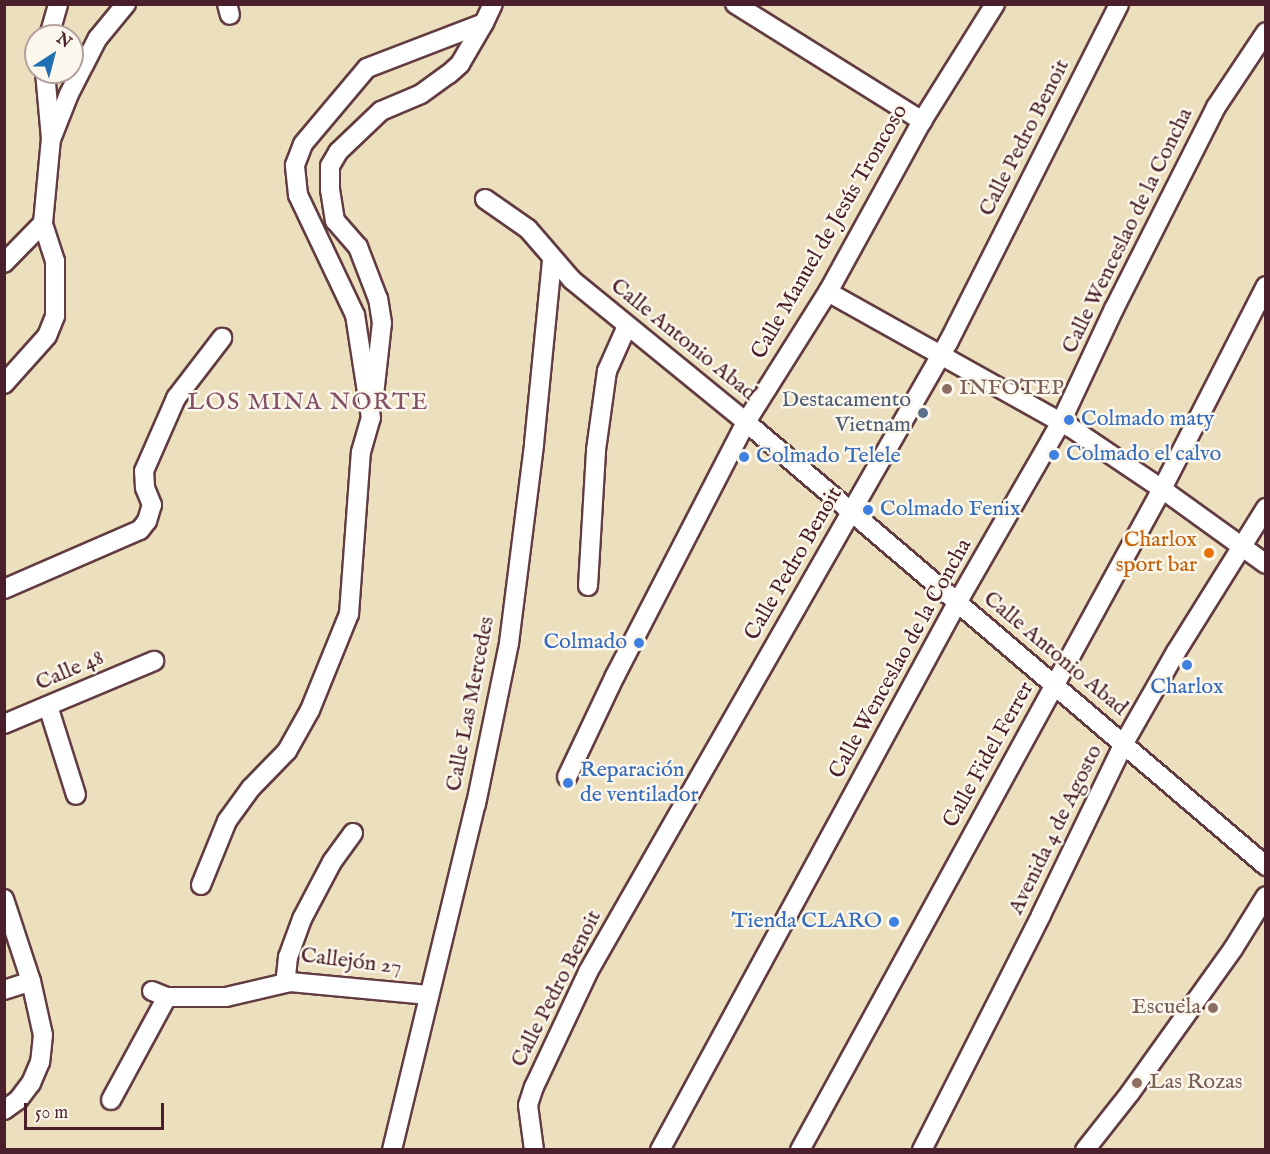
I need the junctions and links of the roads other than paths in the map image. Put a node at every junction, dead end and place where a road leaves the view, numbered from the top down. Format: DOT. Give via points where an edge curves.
graph roads {
  1 [pos="58,4"];
  2 [pos="126,4"];
  3 [pos="493,4"];
  4 [pos="735,4"];
  5 [pos="995,4"];
  6 [pos="1119,4"];
  7 [pos="484,23"];
  8 [pos="52,24"];
  9 [pos="1266,32"];
  10 [pos="46,84"];
  11 [pos="922,121"];
  12 [pos="51,139"];
  13 [pos="485,199"];
  14 [pos="43,223"];
  15 [pos="552,259"];
  16 [pos="4,263"];
  17 [pos="1266,286"];
  18 [pos="828,292"];
  19 [pos="627,326"];
  20 [pos="222,338"];
  21 [pos="940,353"];
  22 [pos="4,384"];
  23 [pos="371,418"];
  24 [pos="746,422"];
  25 [pos="1061,422"];
  26 [pos="1162,489"];
  27 [pos="1266,508"];
  28 [pos="852,513"];
  29 [pos="1243,547"];
  30 [pos="1266,564"];
  31 [pos="588,586"];
  32 [pos="4,589"];
  33 [pos="957,603"];
  34 [pos="154,661"];
  35 [pos="1054,684"];
  36 [pos="48,706"];
  37 [pos="4,724"];
  38 [pos="1124,743"];
  39 [pos="567,777"];
  40 [pos="76,795"];
  41 [pos="353,833"];
  42 [pos="1264,861"];
  43 [pos="201,885"];
  44 [pos="1266,896"];
  45 [pos="4,899"];
  46 [pos="31,981"];
  47 [pos="290,982"];
  48 [pos="4,990"];
  49 [pos="428,995"];
  50 [pos="111,1100"];
  51 [pos="4,1110"];
  52 [pos="392,1149"];
  53 [pos="534,1149"];
  54 [pos="660,1149"];
  55 [pos="800,1149"];
  56 [pos="922,1149"];
  57 [pos="1085,1149"];
  1 -- 8 [label="street"];
  2 -- 12 [label="street" via="98,38"];
  3 -- 7 [label="street"];
  4 -- 11 [label="street"];
  5 -- 11 [label="street, Calle Manuel de Jesús Troncoso"];
  6 -- 21 [label="street, Calle Pedro Benoit"];
  7 -- 23 [label="street" via="460,64 421,94 381,111 338,152 330,166 335,221 358,247 378,299 382,323"];
  7 -- 23 [label="street" via="367,68 303,144 295,165 298,195 355,315"];
  9 -- 25 [label="street, Calle Wenceslao de la Concha" via="1216,107"];
  10 -- 12 [label="street"];
  11 -- 18 [label="street, Calle Manuel de Jesús Troncoso"];
  12 -- 14 [label="street"];
  13 -- 15 [label="street, Calle Antonio Abad" via="528,229"];
  14 -- 16 [label="street"];
  14 -- 22 [label="street" via="55,261 55,316 47,336"];
  15 -- 19 [label="street, Calle Antonio Abad"];
  15 -- 49 [label="street, Calle Las Mercedes" via="510,644 476,804"];
  17 -- 26 [label="street, Calle Fidel Ferrer"];
  18 -- 21 [label="street"];
  18 -- 24 [label="street, Calle Manuel de Jesús Troncoso"];
  19 -- 24 [label="street, Calle Antonio Abad"];
  19 -- 31 [label="street" via="607,370 596,450"];
  20 -- 32 [label="street" via="176,398 144,471 152,505 140,530"];
  21 -- 25 [label="street"];
  21 -- 28 [label="street, Calle Pedro Benoit"];
  23 -- 43 [label="street" via="361,452 349,614 298,731 287,751 226,821"];
  24 -- 28 [label="street, Calle Antonio Abad"];
  24 -- 39 [label="street, Calle Manuel de Jesús Troncoso"];
  25 -- 26 [label="street"];
  25 -- 33 [label="street, Calle Wenceslao de la Concha"];
  26 -- 29 [label="street"];
  26 -- 35 [label="street, Calle Fidel Ferrer"];
  27 -- 29 [label="street, Avenida 4 de Agosto"];
  28 -- 33 [label="street, Calle Antonio Abad"];
  28 -- 53 [label="street, Calle Pedro Benoit" via="588,972 528,1105"];
  29 -- 30 [label="street"];
  29 -- 38 [label="street, Avenida 4 de Agosto"];
  33 -- 35 [label="street, Calle Antonio Abad"];
  33 -- 54 [label="street, Calle Wenceslao de la Concha"];
  34 -- 36 [label="street, Calle 48"];
  35 -- 38 [label="street, Calle Antonio Abad"];
  35 -- 55 [label="street, Calle Fidel Ferrer"];
  36 -- 37 [label="street, Calle 48"];
  36 -- 40 [label="street"];
  38 -- 42 [label="street, Calle Antonio Abad"];
  38 -- 56 [label="street, Avenida 4 de Agosto"];
  41 -- 47 [label="street, Callejón 27" via="332,862 302,919 285,972"];
  44 -- 57 [label="street" via="1220,968"];
  45 -- 46 [label="street"];
  46 -- 48 [label="street"];
  46 -- 51 [label="street" via="43,1035 40,1062 31,1083"];
  47 -- 49 [label="street, Callejón 27"];
  47 -- 50 [label="street" via="226,997 160,994"];
  49 -- 52 [label="street, Calle Las Mercedes"];
}
